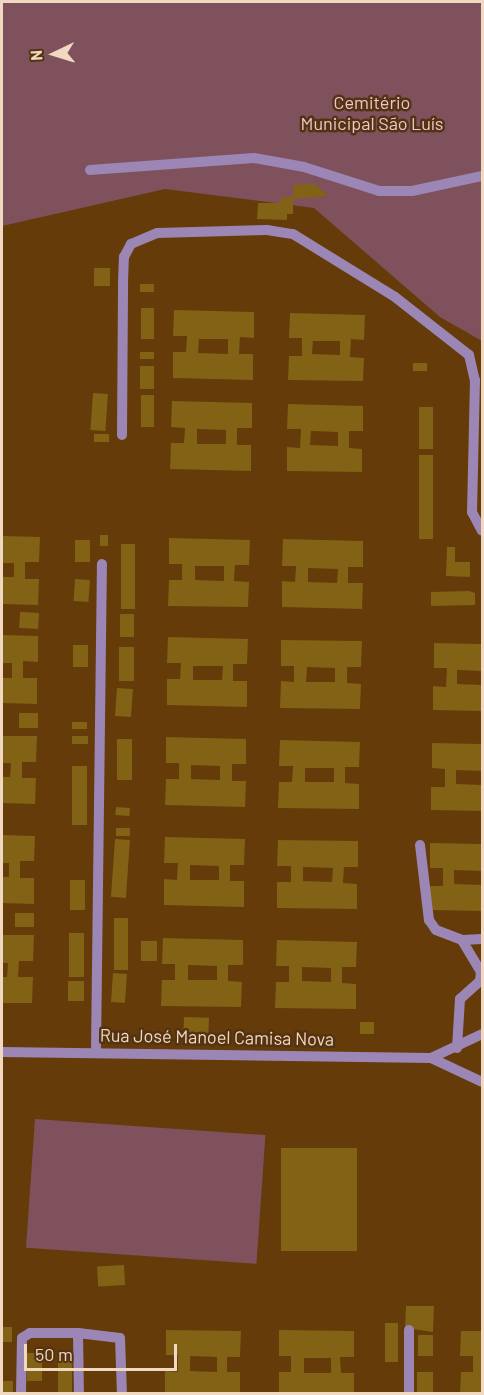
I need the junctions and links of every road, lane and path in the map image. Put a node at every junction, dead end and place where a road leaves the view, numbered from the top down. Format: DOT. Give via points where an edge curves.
graph roads {
  1 [pos="90,170"];
  2 [pos="483,176"];
  3 [pos="122,435"];
  4 [pos="483,531"];
  5 [pos="102,564"];
  6 [pos="420,845"];
  7 [pos="483,939"];
  8 [pos="462,940"];
  9 [pos="483,1035"];
  10 [pos="457,1048"];
  11 [pos="96,1050"];
  12 [pos="2,1052"];
  13 [pos="431,1058"];
  14 [pos="483,1082"];
  15 [pos="409,1330"];
  16 [pos="78,1333"];
  17 [pos="21,1394"];
  18 [pos="79,1394"];
  19 [pos="122,1394"];
  20 [pos="409,1394"];
  1 -- 2 [label="street" via="254,158 304,167 379,191 452,186"];
  3 -- 4 [label="street" via="124,257 131,244 157,234 267,230 292,234 395,297 469,355 475,380 472,512"];
  5 -- 11 [label="street"];
  6 -- 8 [label="street" via="429,920 436,930"];
  7 -- 8 [label="street"];
  8 -- 10 [label="street" via="481,972 473,989 460,999"];
  9 -- 10 [label="street, Rua José Manoel Camisa Nova"];
  10 -- 13 [label="street, Rua José Manoel Camisa Nova"];
  11 -- 12 [label="street, Rua José Manoel Camisa Nova"];
  11 -- 13 [label="street, Rua José Manoel Camisa Nova"];
  13 -- 14 [label="street, Rua José Manoel Camisa Nova"];
  15 -- 20 [label="street"];
  16 -- 17 [label="street" via="30,1333 21,1342"];
  16 -- 18 [label="street"];
  16 -- 19 [label="street" via="120,1338"];
}
